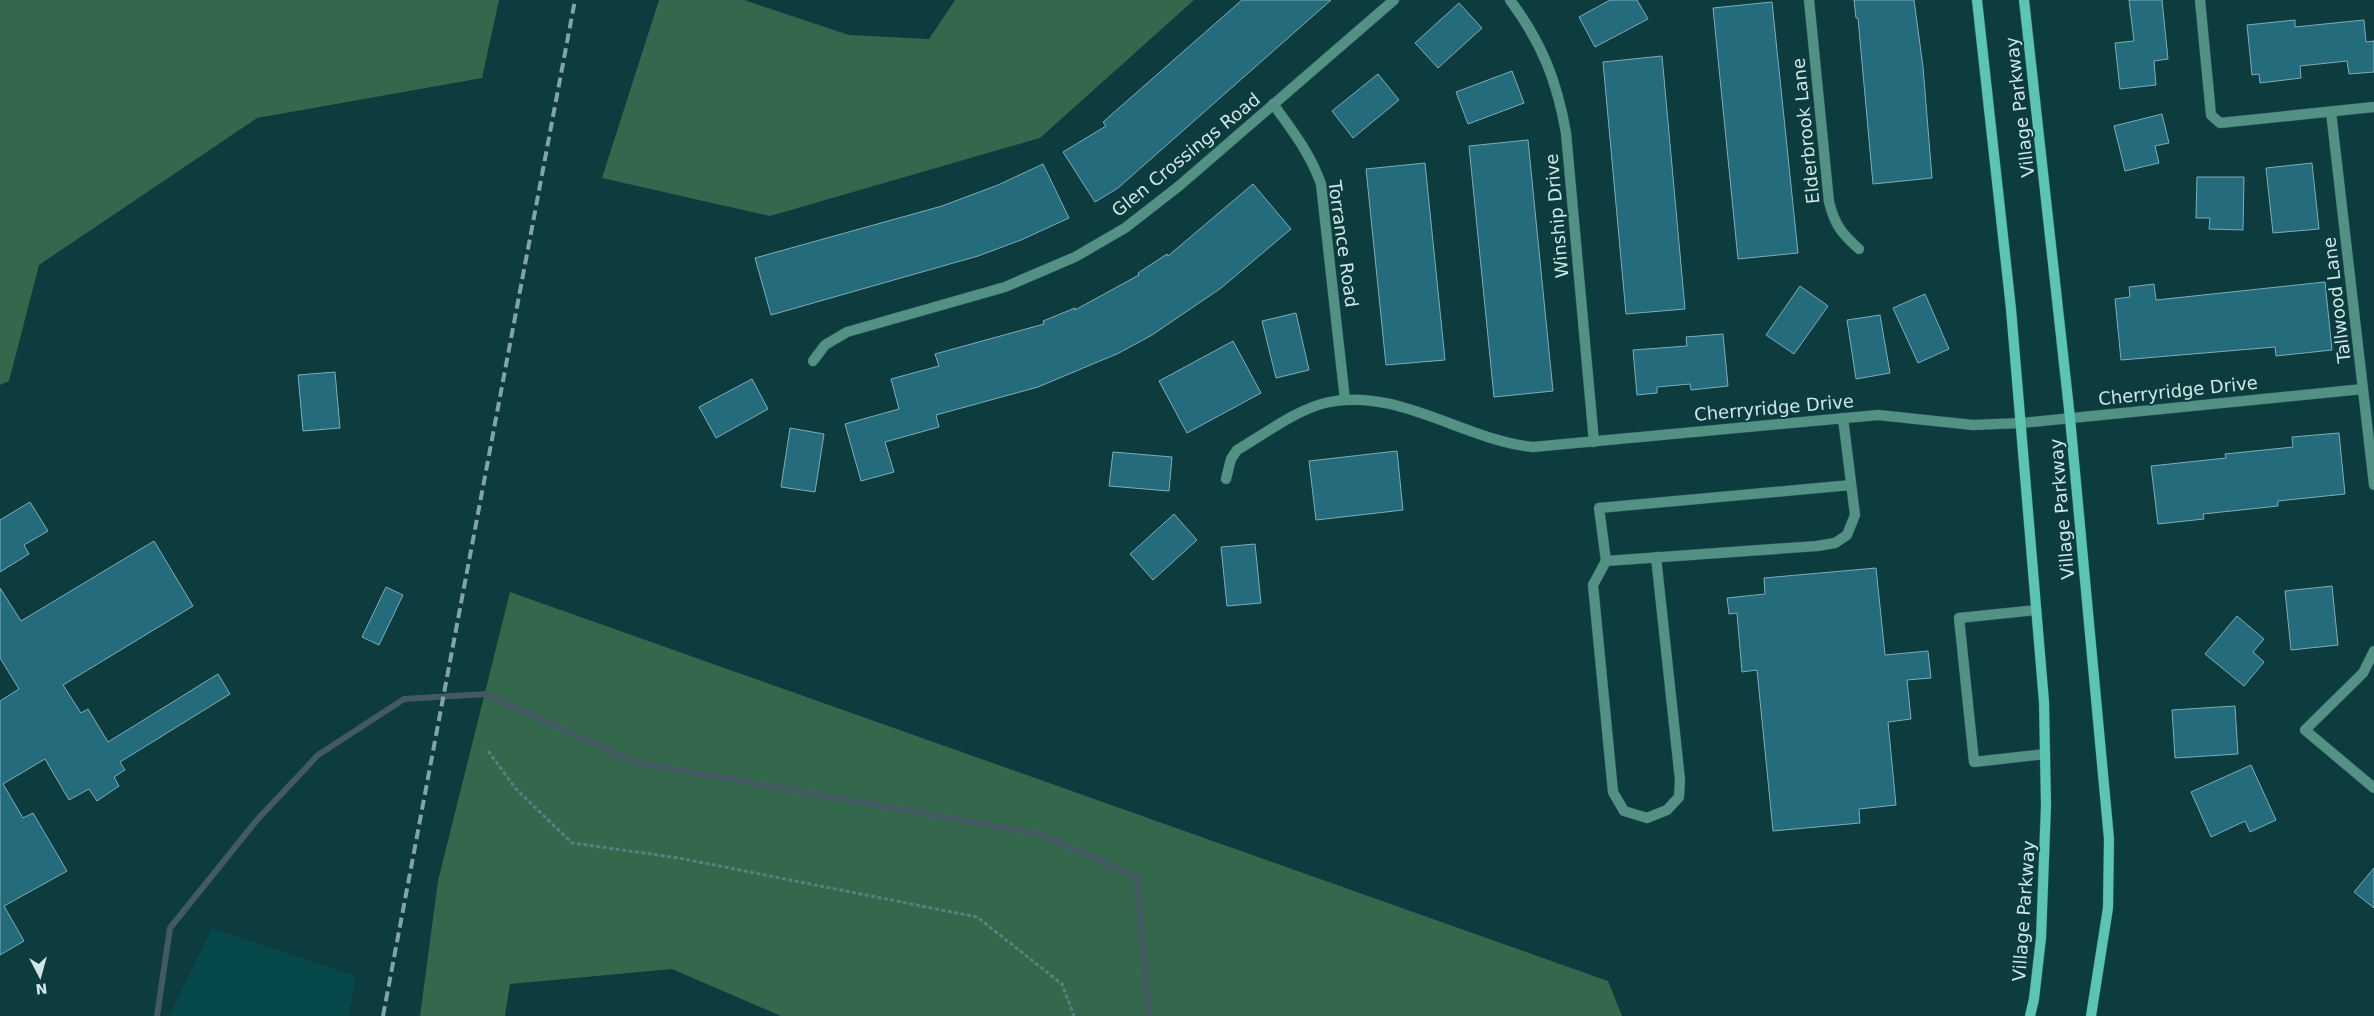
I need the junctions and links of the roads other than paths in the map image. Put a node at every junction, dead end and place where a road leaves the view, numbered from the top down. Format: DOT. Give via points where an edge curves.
graph roads {
  1 [pos="1394,0"];
  2 [pos="1510,0"];
  3 [pos="1809,0"];
  4 [pos="1976,0"];
  5 [pos="2024,0"];
  6 [pos="2200,0"];
  7 [pos="1273,104"];
  8 [pos="2374,107"];
  9 [pos="2331,112"];
  10 [pos="1859,249"];
  11 [pos="813,361"];
  12 [pos="2364,389"];
  13 [pos="1345,400"];
  14 [pos="1843,418"];
  15 [pos="2070,418"];
  16 [pos="2021,422"];
  17 [pos="1594,442"];
  18 [pos="1226,479"];
  19 [pos="1851,484"];
  20 [pos="2374,485"];
  21 [pos="1656,557"];
  22 [pos="1606,561"];
  23 [pos="2036,610"];
  24 [pos="2374,651"];
  25 [pos="2045,754"];
  26 [pos="2374,788"];
  27 [pos="2030,1016"];
  28 [pos="2091,1016"];
  1 -- 7 [label="street, Glen Crossings Road"];
  2 -- 17 [label="street, Winship Drive" via="1547,61 1560,98 1566,133"];
  3 -- 10 [label="street, Elderbrook Lane" via="1829,202 1841,232"];
  4 -- 16 [label="main road, Village Parkway"];
  5 -- 15 [label="main road, Village Parkway"];
  6 -- 9 [label="street" via="2211,115 2220,124"];
  7 -- 11 [label="street, Glen Crossings Road" via="1125,228 1075,257 1005,286 847,332 824,345"];
  7 -- 13 [label="street, Torrance Road" via="1305,149 1321,184"];
  8 -- 9 [label="street"];
  9 -- 12 [label="street, Tallwood Lane"];
  12 -- 15 [label="street, Cherryridge Drive"];
  12 -- 20 [label="street, Tallwood Lane"];
  13 -- 17 [label="street, Cherryridge Drive" via="1395,405 1518,445 1533,447"];
  13 -- 18 [label="street, Cherryridge Drive" via="1306,410 1237,450"];
  14 -- 16 [label="street, Cherryridge Drive" via="1878,415 1973,425"];
  14 -- 17 [label="street, Cherryridge Drive"];
  14 -- 19 [label="street"];
  15 -- 16 [label="street, Cherryridge Drive"];
  15 -- 28 [label="main road, Village Parkway" via="2109,839 2108,908"];
  16 -- 23 [label="main road, Village Parkway"];
  19 -- 21 [label="street" via="1855,515 1847,535 1835,543"];
  19 -- 22 [label="street" via="1599,508"];
  21 -- 22 [label="street"];
  21 -- 22 [label="street" via="1680,780 1679,797 1667,810 1647,818 1624,811 1613,792 1592,585"];
  23 -- 25 [label="main road, Village Parkway"];
  23 -- 25 [label="street" via="1959,618 1974,762"];
  24 -- 26 [label="street" via="2362,673 2305,730"];
  25 -- 27 [label="main road, Village Parkway" via="2041,938"];
}
